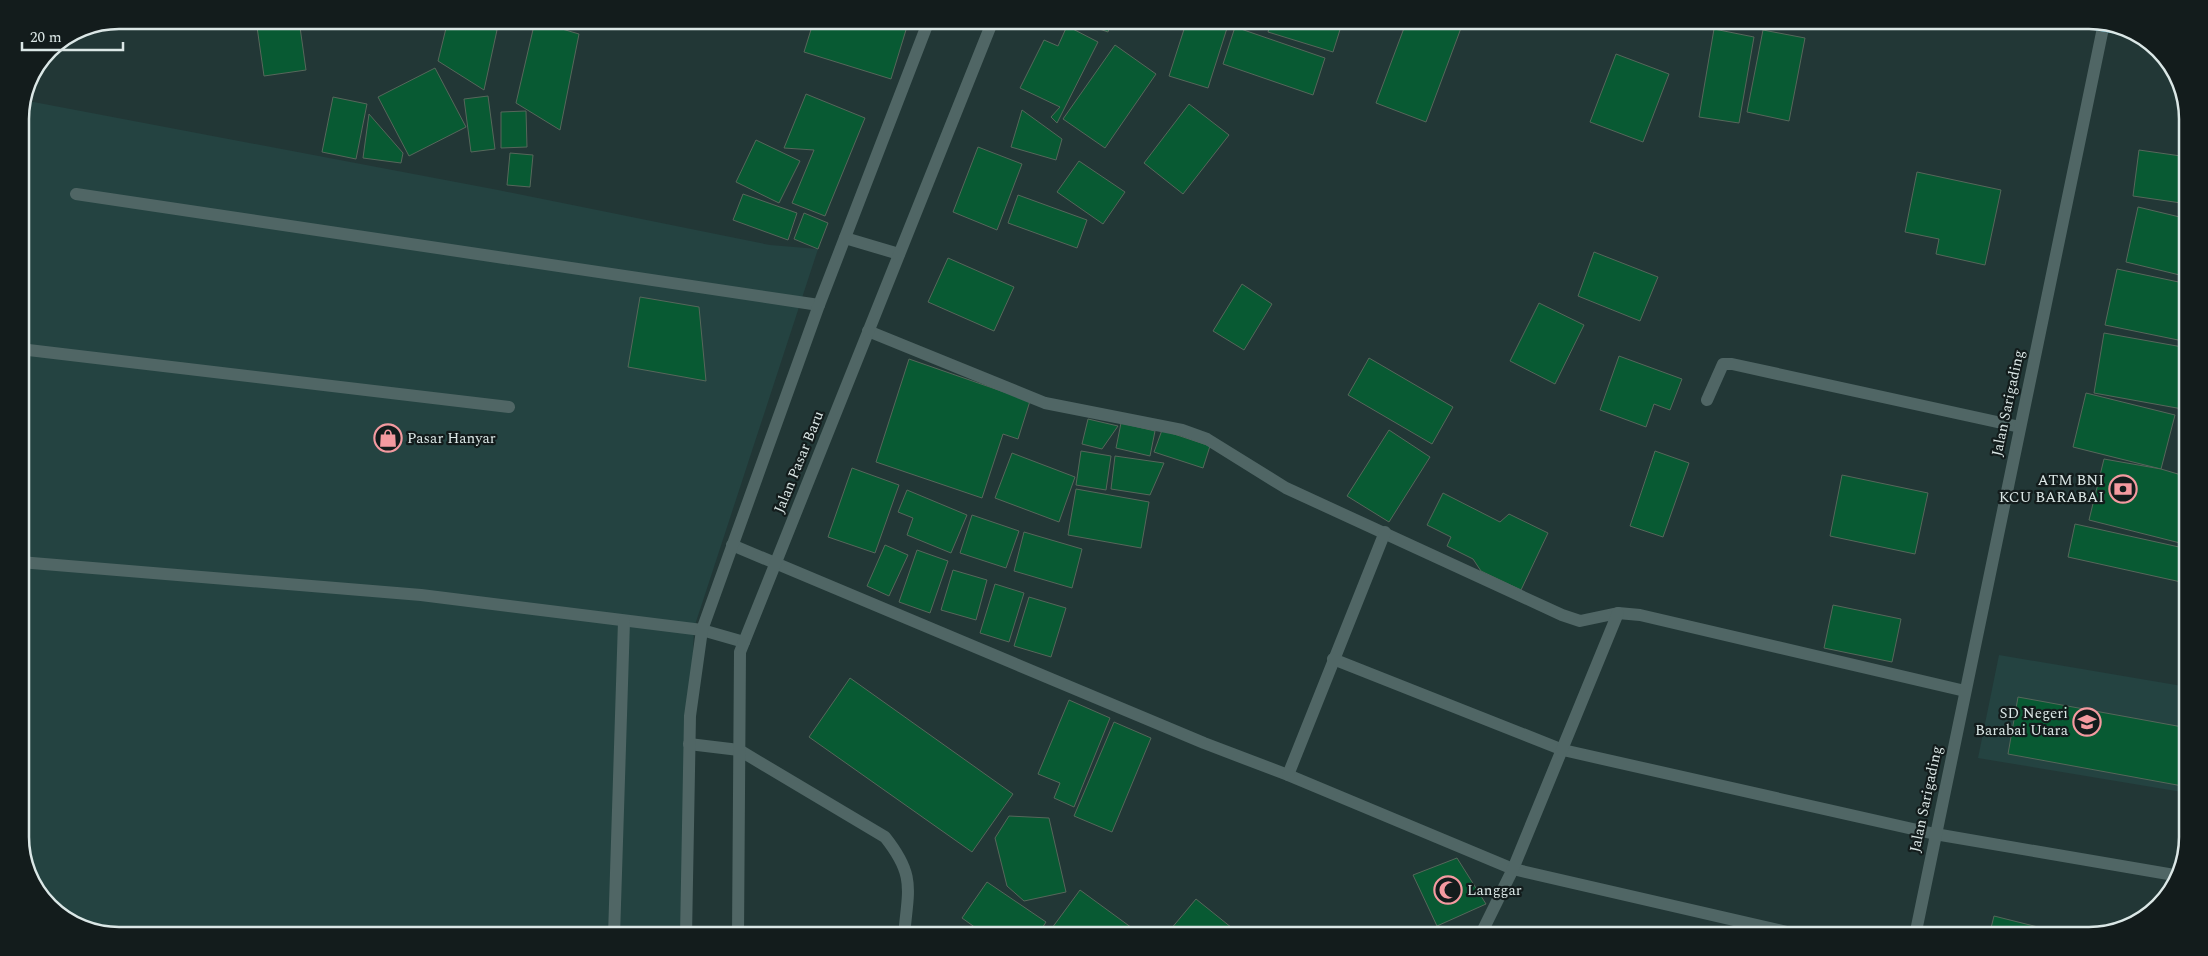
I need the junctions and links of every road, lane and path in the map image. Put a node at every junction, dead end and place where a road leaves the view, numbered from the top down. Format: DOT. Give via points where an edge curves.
graph roads {
  1 [pos="926,29"];
  2 [pos="989,29"];
  3 [pos="2103,30"];
  4 [pos="76,194"];
  5 [pos="845,238"];
  6 [pos="899,254"];
  7 [pos="819,305"];
  8 [pos="868,331"];
  9 [pos="29,350"];
  10 [pos="1707,400"];
  11 [pos="509,406"];
  12 [pos="2020,426"];
  13 [pos="1385,532"];
  14 [pos="732,546"];
  15 [pos="29,563"];
  16 [pos="776,563"];
  17 [pos="1618,613"];
  18 [pos="624,620"];
  19 [pos="702,630"];
  20 [pos="744,642"];
  21 [pos="1333,659"];
  22 [pos="1965,691"];
  23 [pos="689,744"];
  24 [pos="739,750"];
  25 [pos="1563,750"];
  26 [pos="1288,776"];
  27 [pos="1935,834"];
  28 [pos="1513,869"];
  29 [pos="2171,874"];
  30 [pos="614,927"];
  31 [pos="686,927"];
  32 [pos="738,927"];
  33 [pos="905,927"];
  34 [pos="1484,927"];
  35 [pos="1765,927"];
  36 [pos="1917,927"];
  1 -- 5 [label="street"];
  2 -- 6 [label="street, Jalan Pasar Baru"];
  3 -- 12 [label="street, Jalan Sarigading"];
  4 -- 7 [label="street"];
  5 -- 6 [label="street"];
  5 -- 7 [label="street"];
  6 -- 8 [label="street, Jalan Pasar Baru"];
  7 -- 14 [label="street"];
  8 -- 13 [label="street" via="1045,403 1182,430 1207,439 1286,488"];
  8 -- 16 [label="street, Jalan Pasar Baru"];
  9 -- 11 [label="street"];
  10 -- 12 [label="street" via="1723,364 1732,364"];
  12 -- 22 [label="street, Jalan Sarigading"];
  13 -- 17 [label="street" via="1562,616 1580,621"];
  13 -- 21 [label="street"];
  14 -- 16 [label="street"];
  14 -- 19 [label="street"];
  15 -- 18 [label="street" via="421,595"];
  16 -- 20 [label="street, Jalan Pasar Baru"];
  16 -- 26 [label="street"];
  17 -- 22 [label="street" via="1640,615"];
  17 -- 25 [label="street"];
  18 -- 19 [label="street"];
  18 -- 30 [label="street"];
  19 -- 20 [label="street"];
  19 -- 23 [label="street"];
  20 -- 24 [label="street, Jalan Pasar Baru" via="740,652"];
  21 -- 25 [label="street"];
  21 -- 26 [label="street"];
  22 -- 27 [label="street, Jalan Sarigading"];
  23 -- 24 [label="street"];
  23 -- 31 [label="street"];
  24 -- 32 [label="street, Jalan Pasar Baru"];
  24 -- 33 [label="street" via="885,837 900,856 909,879"];
  25 -- 27 [label="street"];
  25 -- 28 [label="street"];
  26 -- 28 [label="street"];
  27 -- 29 [label="street"];
  27 -- 36 [label="street, Jalan Sarigading"];
  28 -- 34 [label="street"];
  28 -- 35 [label="street"];
}
